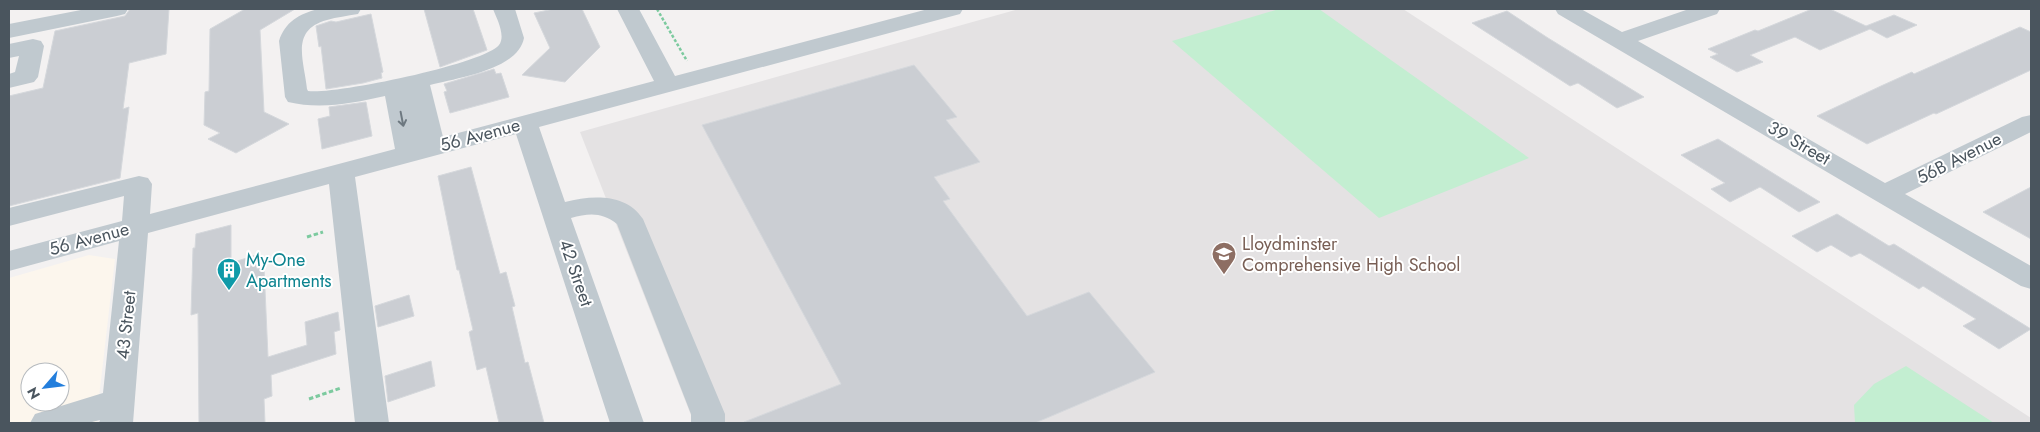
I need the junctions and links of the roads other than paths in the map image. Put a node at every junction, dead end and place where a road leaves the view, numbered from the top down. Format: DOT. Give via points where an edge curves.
graph roads {
  1 [pos="117,9"];
  2 [pos="350,9"];
  3 [pos="504,9"];
  4 [pos="628,9"];
  5 [pos="952,9"];
  6 [pos="1566,9"];
  7 [pos="1709,9"];
  8 [pos="9,31"];
  9 [pos="1621,40"];
  10 [pos="9,51"];
  11 [pos="9,81"];
  12 [pos="406,82"];
  13 [pos="668,85"];
  14 [pos="2031,122"];
  15 [pos="526,123"];
  16 [pos="433,148"];
  17 [pos="409,154"];
  18 [pos="340,172"];
  19 [pos="1886,193"];
  20 [pos="556,213"];
  21 [pos="9,217"];
  22 [pos="135,227"];
  23 [pos="9,261"];
  24 [pos="2031,279"];
  25 [pos="117,412"];
  26 [pos="47,423"];
  27 [pos="372,423"];
  28 [pos="627,423"];
  29 [pos="708,423"];
  1 -- 8 [label="street"];
  2 -- 12 [label="street" via="306,20 291,34 297,97 320,100"];
  3 -- 12 [label="street" via="514,36 513,45 504,54 493,60"];
  4 -- 13 [label="street"];
  5 -- 13 [label="street, 56 Avenue"];
  6 -- 9 [label="street, 39 Street"];
  7 -- 9 [label="street"];
  9 -- 19 [label="street, 39 Street"];
  10 -- 11 [label="street" via="33,46 26,77"];
  12 -- 16 [label="street"];
  12 -- 17 [label="street, one-way"];
  13 -- 15 [label="street, 56 Avenue"];
  14 -- 19 [label="street, 56B Avenue"];
  15 -- 16 [label="street, 56 Avenue"];
  15 -- 20 [label="street, 42 Street"];
  16 -- 17 [label="street, 56 Avenue"];
  17 -- 18 [label="street, 56 Avenue"];
  18 -- 22 [label="street, 56 Avenue"];
  18 -- 27 [label="street"];
  19 -- 24 [label="street, 39 Street"];
  20 -- 28 [label="street, 42 Street"];
  20 -- 29 [label="street" via="591,204 618,208 628,219 708,414"];
  21 -- 22 [label="street, 43 Street" via="139,184"];
  22 -- 23 [label="street, 56 Avenue"];
  22 -- 25 [label="street, 43 Street"];
  25 -- 26 [label="street"];
}
